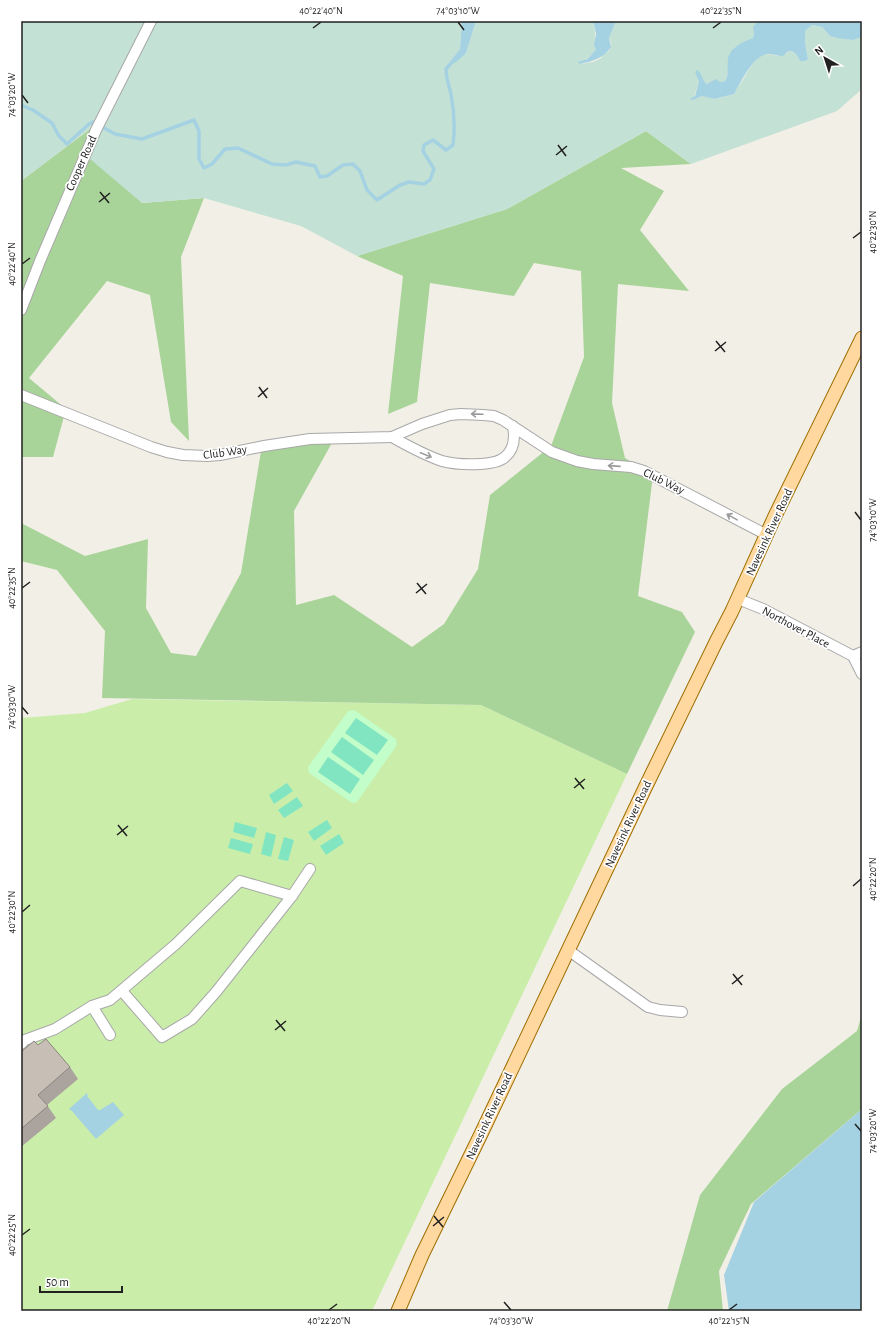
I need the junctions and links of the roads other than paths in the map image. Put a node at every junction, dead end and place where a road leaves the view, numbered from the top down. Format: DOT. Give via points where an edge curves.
graph roads {
  1 [pos="150,21"];
  2 [pos="21,310"];
  3 [pos="862,338"];
  4 [pos="21,395"];
  5 [pos="513,426"];
  6 [pos="392,437"];
  7 [pos="767,535"];
  8 [pos="738,599"];
  9 [pos="857,654"];
  10 [pos="862,674"];
  11 [pos="310,869"];
  12 [pos="292,896"];
  13 [pos="568,950"];
  14 [pos="122,991"];
  15 [pos="92,1006"];
  16 [pos="682,1012"];
  17 [pos="110,1035"];
  18 [pos="21,1044"];
  19 [pos="398,1311"];
  1 -- 2 [label="street, Cooper Road" via="96,130"];
  3 -- 7 [label="main road, Navesink River Road"];
  4 -- 6 [label="street, Club Way" via="151,447 183,455 220,455 310,439"];
  5 -- 6 [label="street, Club Way, one-way" via="494,416 450,415"];
  6 -- 5 [label="street, one-way" via="443,461 480,464 504,458 509,453 515,439"];
  7 -- 5 [label="street, Club Way, one-way" via="644,471 631,467 576,461 552,452"];
  7 -- 8 [label="main road, Navesink River Road"];
  8 -- 9 [label="street, Northover Place"];
  8 -- 13 [label="main road, Navesink River Road"];
  9 -- 10 [label="street, Northover Place"];
  11 -- 12 [label="street"];
  12 -- 14 [label="street" via="240,881 176,944"];
  12 -- 14 [label="street" via="192,1019 162,1037"];
  13 -- 16 [label="street" via="648,1007"];
  13 -- 19 [label="main road, Navesink River Road" via="422,1255"];
  14 -- 15 [label="street" via="110,1000"];
  15 -- 17 [label="street"];
  15 -- 18 [label="street" via="55,1029 25,1040"];
}
